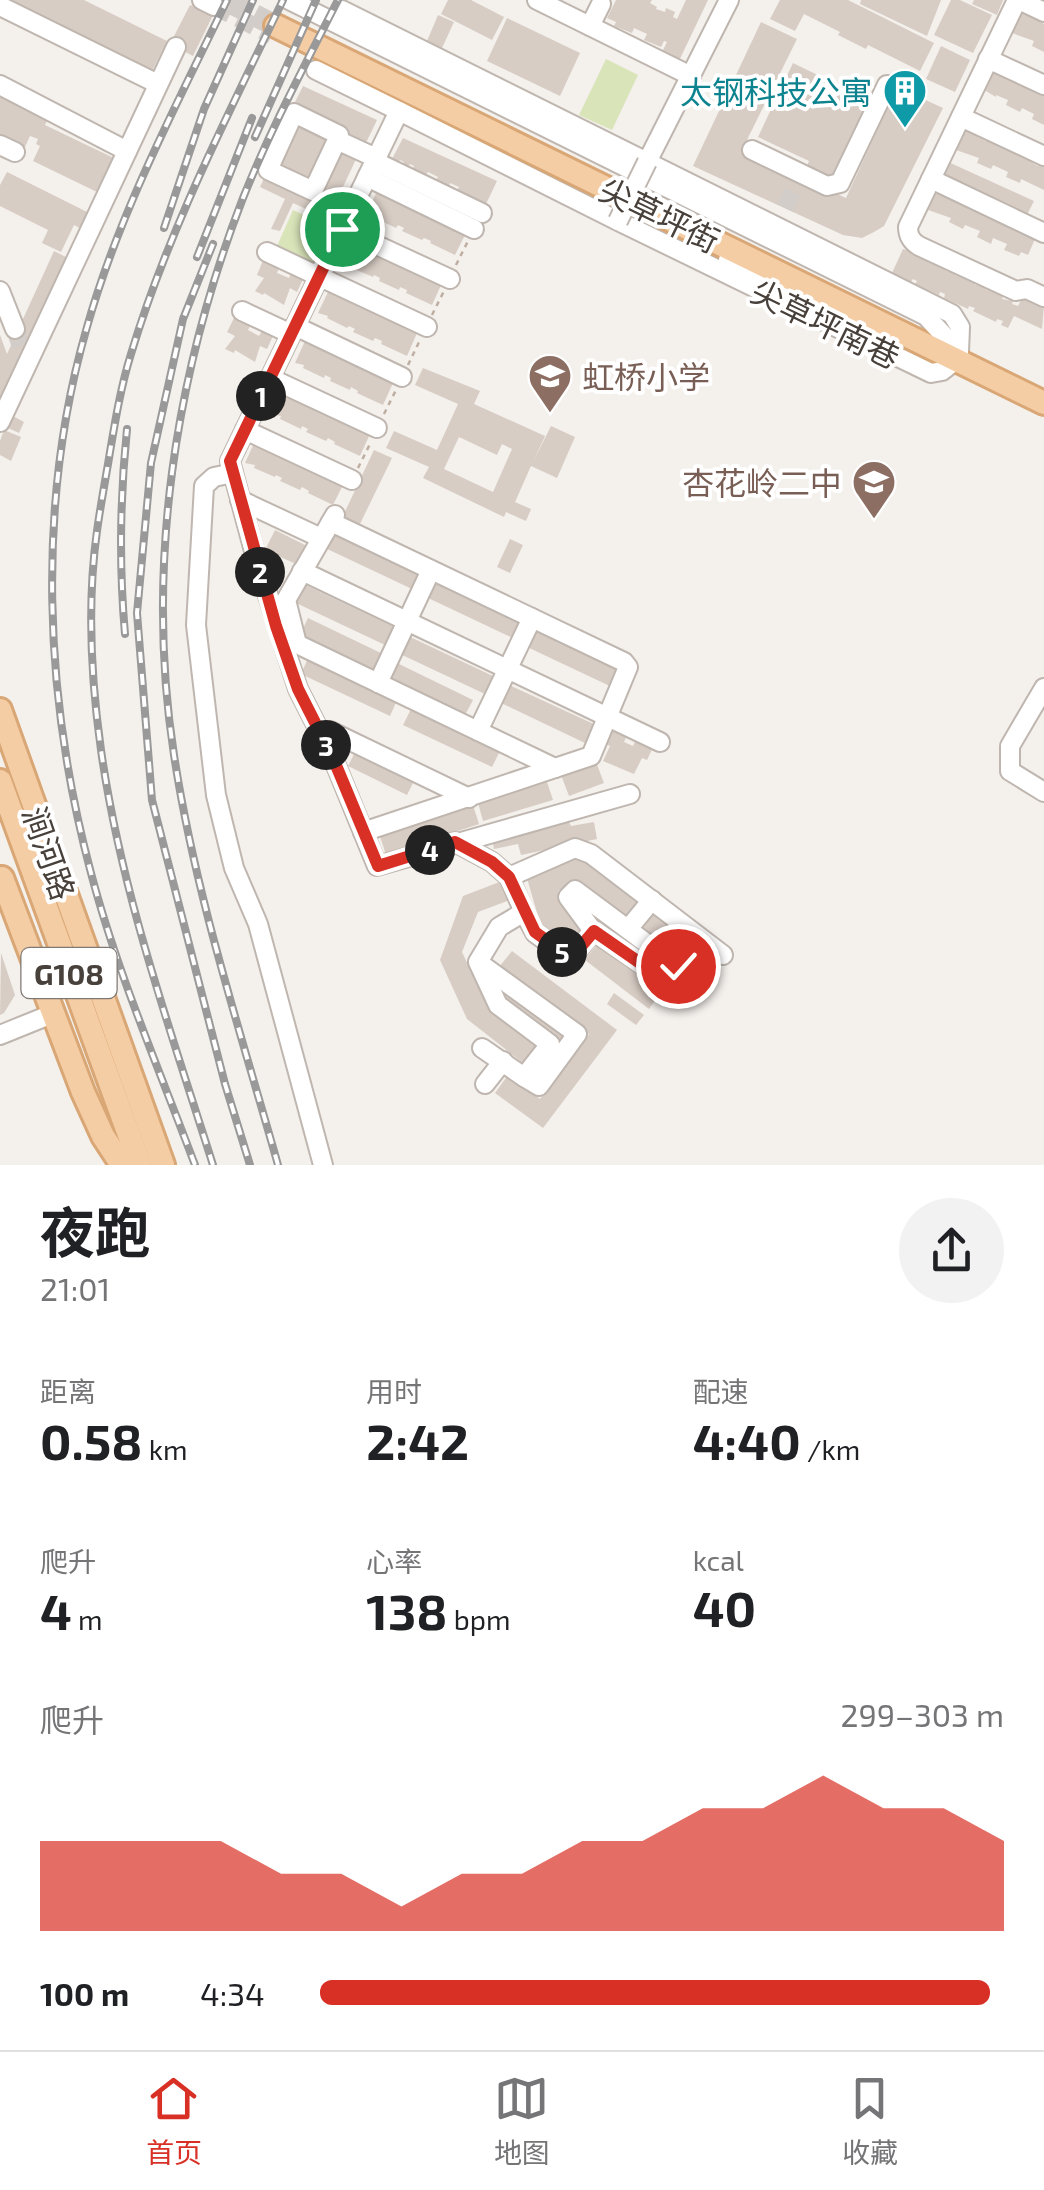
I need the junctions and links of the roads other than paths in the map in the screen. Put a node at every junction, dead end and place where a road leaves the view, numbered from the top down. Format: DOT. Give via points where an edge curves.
graph roads {
  1 [pos="537,0"];
  2 [pos="729,0"];
  3 [pos="1018,0"];
  4 [pos="592,2"];
  5 [pos="0,6"];
  6 [pos="342,10"];
  7 [pos="1044,12"];
  8 [pos="280,19"];
  9 [pos="582,22"];
  10 [pos="176,47"];
  11 [pos="988,59"];
  12 [pos="316,70"];
  13 [pos="691,76"];
  14 [pos="158,84"];
  15 [pos="0,85"];
  16 [pos="887,85"];
  17 [pos="1044,85"];
  18 [pos="399,111"];
  19 [pos="961,118"];
  20 [pos="337,140"];
  21 [pos="752,150"];
  22 [pos="127,151"];
  23 [pos="1044,156"];
  24 [pos="646,162"];
  25 [pos="372,166"];
  26 [pos="931,179"];
  27 [pos="478,221"];
  28 [pos="618,221"];
  29 [pos="1036,223"];
  30 [pos="342,229"];
  31 [pos="267,252"];
  32 [pos="319,276"];
  33 [pos="450,279"];
  34 [pos="0,291"];
  35 [pos="1044,296"];
  36 [pos="242,310"];
  37 [pos="427,327"];
  38 [pos="14,329"];
  39 [pos="293,330"];
  40 [pos="958,356"];
  41 [pos="402,377"];
  42 [pos="270,378"];
  43 [pos="1043,394"];
  44 [pos="0,422"];
  45 [pos="377,428"];
  46 [pos="245,430"];
  47 [pos="232,467"];
  48 [pos="352,480"];
  49 [pos="240,500"];
  50 [pos="329,525"];
  51 [pos="431,570"];
  52 [pos="302,571"];
  53 [pos="532,618"];
  54 [pos="407,622"];
  55 [pos="507,670"];
  56 [pos="378,683"];
  57 [pos="1044,688"];
  58 [pos="0,710"];
  59 [pos="607,718"];
  60 [pos="330,731"];
  61 [pos="478,731"];
  62 [pos="0,738"];
  63 [pos="660,742"];
  64 [pos="555,768"];
  65 [pos="0,781"];
  66 [pos="1044,792"];
  67 [pos="630,794"];
  68 [pos="468,798"];
  69 [pos="0,822"];
  70 [pos="363,832"];
  71 [pos="455,842"];
  72 [pos="1,875"];
  73 [pos="509,877"];
  74 [pos="652,900"];
  75 [pos="524,912"];
  76 [pos="628,929"];
  77 [pos="594,931"];
  78 [pos="723,954"];
  79 [pos="478,962"];
  80 [pos="47,1016"];
  81 [pos="0,1035"];
  82 [pos="482,1048"];
  83 [pos="503,1061"];
  84 [pos="524,1077"];
  85 [pos="485,1084"];
  86 [pos="105,1165"];
  87 [pos="123,1165"];
  88 [pos="140,1165"];
  89 [pos="152,1165"];
  90 [pos="163,1165"];
  91 [pos="323,1165"];
  1 -- 9 [label="street"];
  2 -- 13 [label="street"];
  3 -- 7 [label="street"];
  3 -- 11 [label="street"];
  4 -- 9 [label="street"];
  5 -- 14 [label="street"];
  6 -- 24 [label="street"];
  8 -- 40 [label="main road, 尖草坪街"];
  9 -- 13 [label="street"];
  10 -- 14 [label="street"];
  11 -- 17 [label="street"];
  11 -- 19 [label="street"];
  12 -- 18 [label="street, 尖草坪南巷"];
  13 -- 24 [label="street"];
  14 -- 22 [label="street"];
  15 -- 22 [label="street"];
  16 -- 21 [label="street" via="840,183 827,186"];
  18 -- 25 [label="street"];
  18 -- 28 [label="street, 尖草坪南巷"];
  19 -- 23 [label="street"];
  19 -- 26 [label="street"];
  20 -- 20 [label="street" via="339,135 294,113 268,170 312,191"];
  20 -- 25 [label="street"];
  22 -- 44 [label="street"];
  24 -- 28 [label="street, bridge"];
  24 -- 40 [label="street" via="781,217 952,314 960,327"];
  25 -- 27 [label="street"];
  25 -- 30 [label="street"];
  26 -- 29 [label="street"];
  26 -- 35 [label="street" via="908,227 914,243 1016,291"];
  28 -- 40 [label="street, 尖草坪南巷" via="931,373"];
  30 -- 32 [label="street"];
  30 -- 33 [label="street"];
  31 -- 32 [label="street"];
  32 -- 37 [label="street"];
  32 -- 39 [label="street"];
  34 -- 38 [label="street"];
  36 -- 39 [label="street"];
  39 -- 41 [label="street"];
  39 -- 42 [label="street"];
  40 -- 43 [label="main road, 尖草坪街"];
  42 -- 45 [label="street"];
  42 -- 46 [label="street"];
  46 -- 47 [label="street"];
  46 -- 48 [label="street"];
  47 -- 49 [label="street"];
  47 -- 91 [label="street" via="204,486 196,625 216,795"];
  49 -- 50 [label="street"];
  49 -- 70 [label="street" via="298,689"];
  50 -- 51 [label="street"];
  50 -- 52 [label="street"];
  51 -- 53 [label="street"];
  51 -- 54 [label="street"];
  52 -- 54 [label="street"];
  52 -- 56 [label="street" via="286,600 297,644"];
  53 -- 55 [label="street"];
  53 -- 59 [label="street" via="624,662 628,671"];
  54 -- 55 [label="street"];
  54 -- 56 [label="street"];
  55 -- 59 [label="street"];
  55 -- 61 [label="street"];
  56 -- 61 [label="street"];
  57 -- 66 [label="street" via="1010,746 1010,771"];
  58 -- 90 [label="main road, 涧河路"];
  59 -- 63 [label="street"];
  59 -- 64 [label="street" via="591,756"];
  60 -- 68 [label="street"];
  61 -- 64 [label="street"];
  62 -- 89 [label="main road"];
  64 -- 68 [label="street"];
  65 -- 88 [label="main road, 涧河路 / G108"];
  67 -- 71 [label="street"];
  68 -- 70 [label="street"];
  69 -- 87 [label="main road, 涧河路 / G108"];
  70 -- 71 [label="street" via="378,866"];
  71 -- 73 [label="street"];
  72 -- 80 [label="main road, 涧河路"];
  72 -- 87 [label="main road" via="84,1092"];
  73 -- 74 [label="street" via="575,848"];
  73 -- 75 [label="street"];
  74 -- 76 [label="street"];
  74 -- 78 [label="street"];
  75 -- 77 [label="street" via="535,932 571,958"];
  75 -- 79 [label="street" via="499,927"];
  76 -- 77 [label="street" via="575,890 568,897"];
  76 -- 77 [label="street" via="678,966 666,981"];
  79 -- 84 [label="street" via="498,1005 550,1044"];
  79 -- 84 [label="street" via="577,1034 538,1086"];
  80 -- 81 [label="street"];
  80 -- 86 [label="main road, 涧河路"];
  82 -- 83 [label="street"];
  83 -- 84 [label="street"];
  83 -- 85 [label="street"];
}
